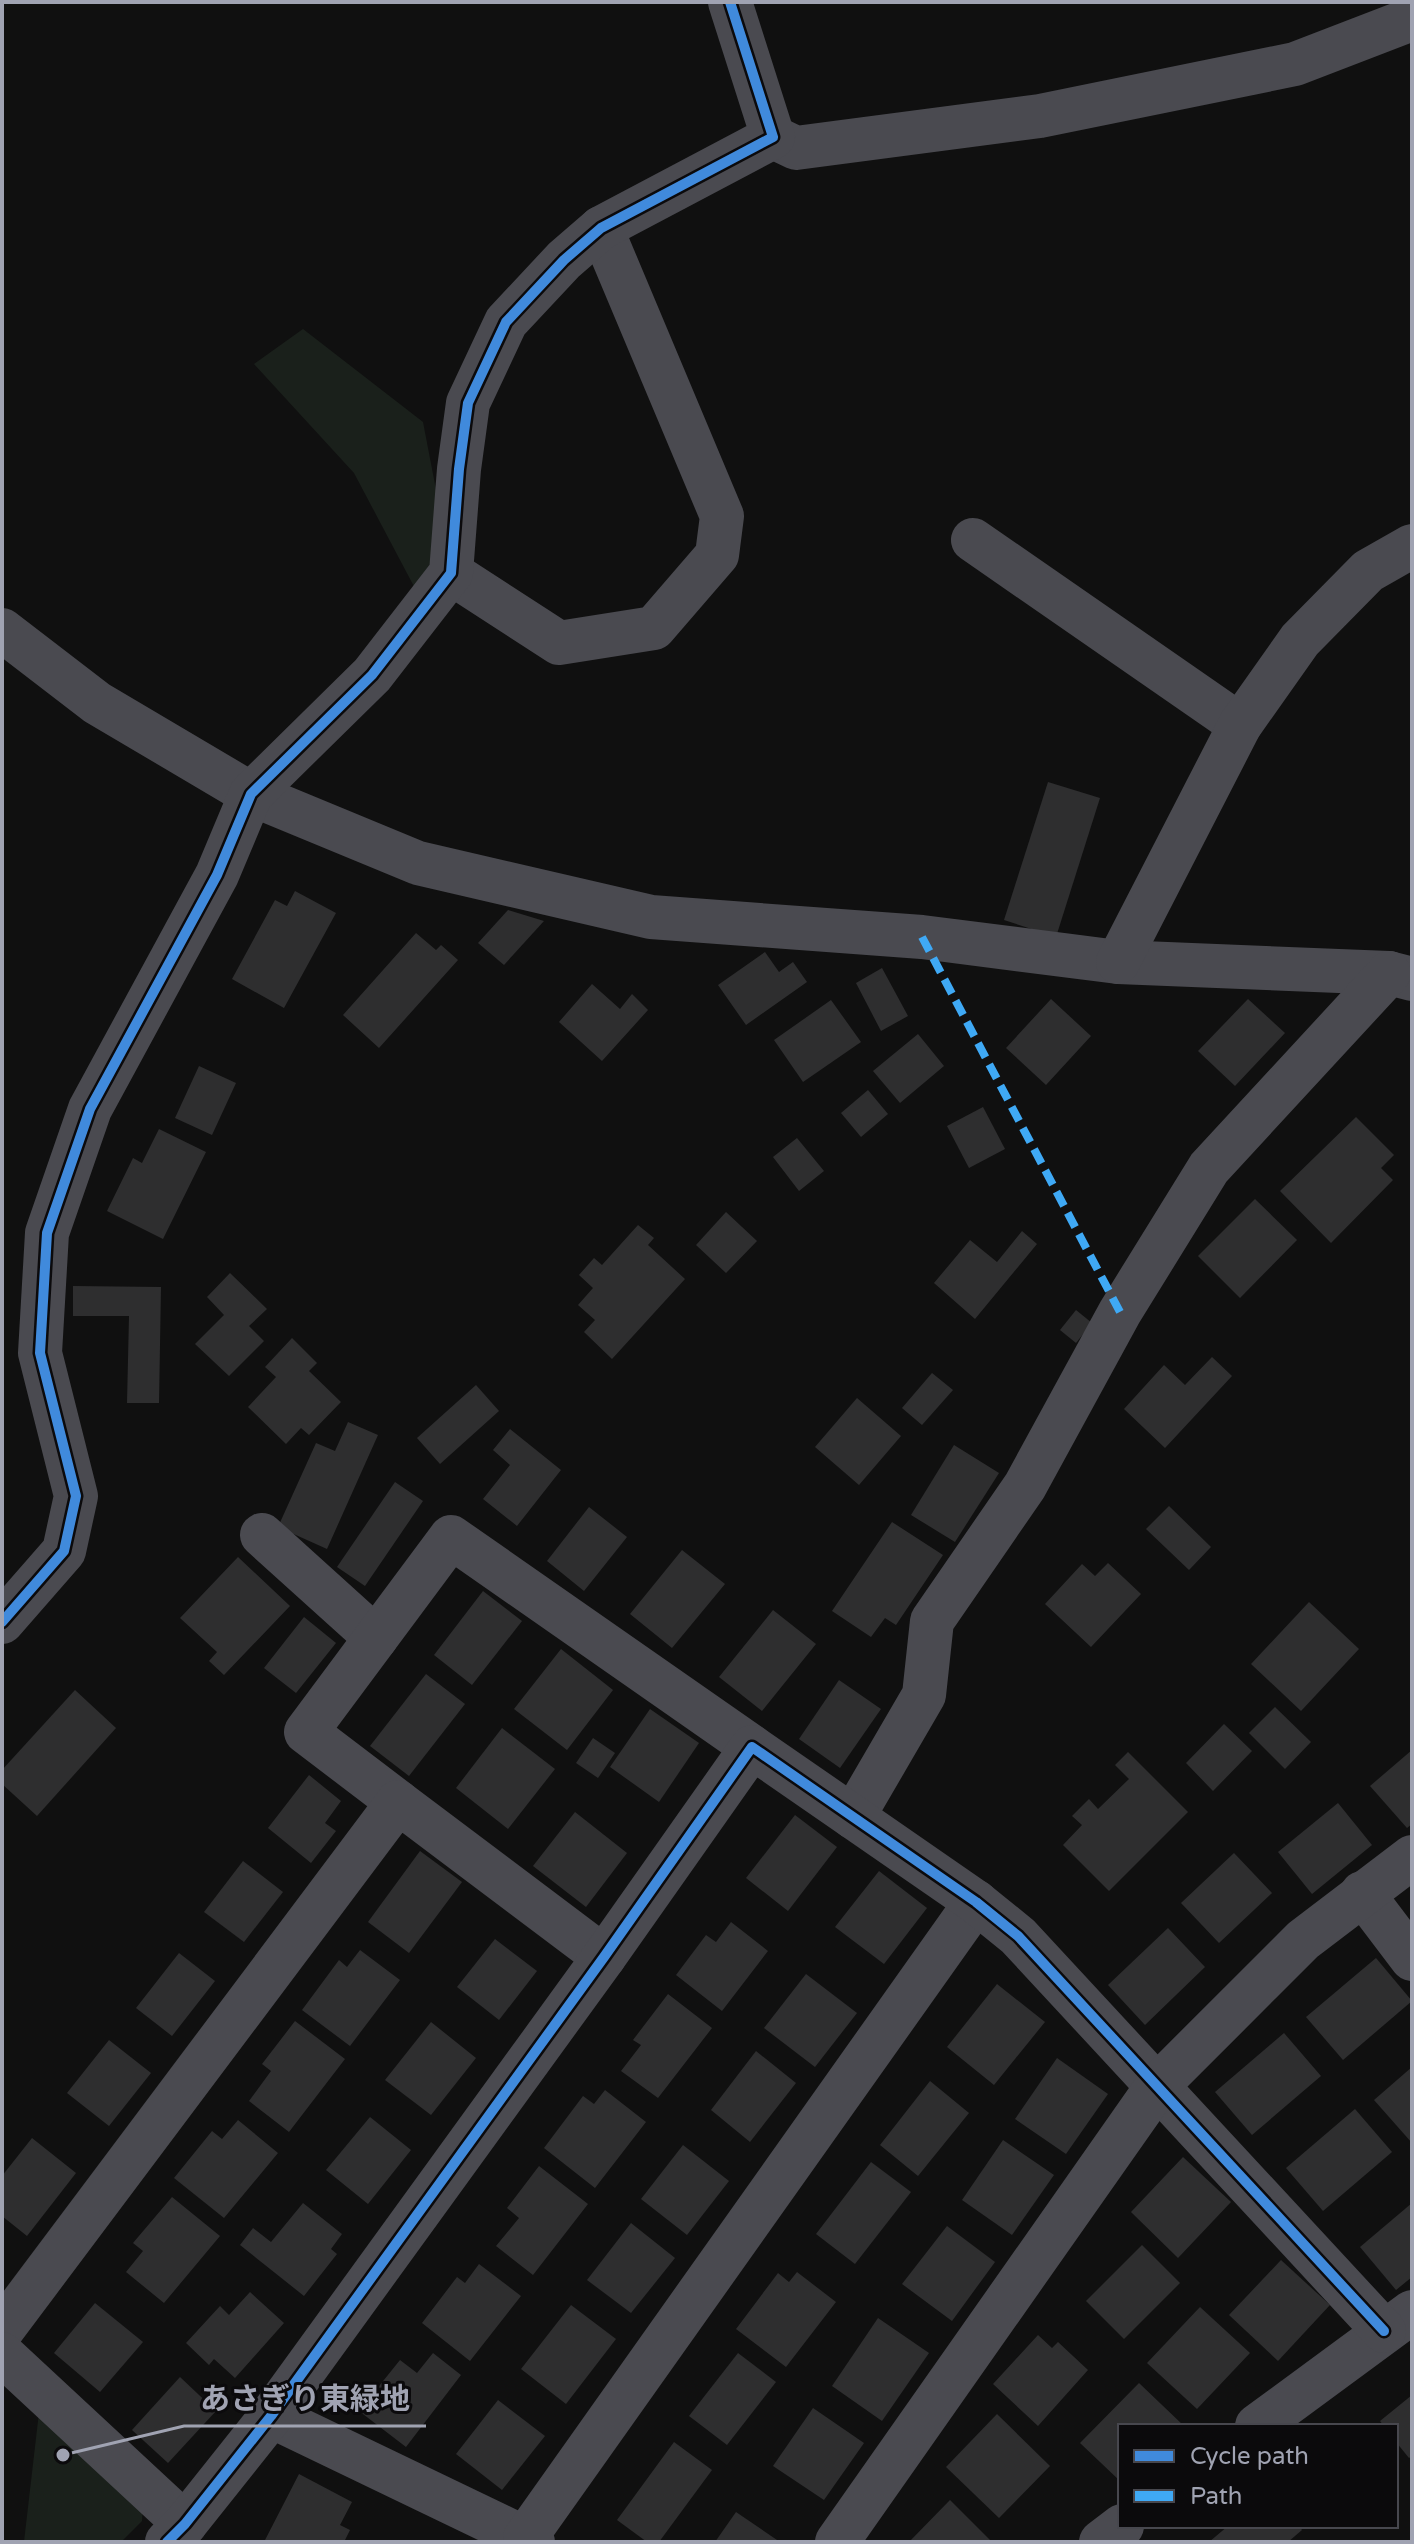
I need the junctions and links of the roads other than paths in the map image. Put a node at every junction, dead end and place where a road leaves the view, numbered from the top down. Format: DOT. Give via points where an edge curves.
graph roads {
  1 [pos="730,2"];
  2 [pos="1412,19"];
  3 [pos="773,137"];
  4 [pos="601,228"];
  5 [pos="973,540"];
  6 [pos="1412,546"];
  7 [pos="451,573"];
  8 [pos="2,630"];
  9 [pos="1240,725"];
  10 [pos="251,794"];
  11 [pos="1118,962"];
  12 [pos="1401,976"];
  13 [pos="262,1535"];
  14 [pos="9,1602"];
  15 [pos="376,1638"];
  16 [pos="752,1747"];
  17 [pos="398,1802"];
  18 [pos="853,1817"];
  19 [pos="1412,1857"];
  20 [pos="1362,1893"];
  21 [pos="976,1902"];
  22 [pos="604,1957"];
  23 [pos="1412,1959"];
  24 [pos="1158,2085"];
  25 [pos="1398,2322"];
  26 [pos="2,2330"];
  27 [pos="2,2354"];
  28 [pos="271,2416"];
  29 [pos="1260,2424"];
  30 [pos="1119,2528"];
  31 [pos="176,2533"];
  32 [pos="529,2540"];
  33 [pos="837,2542"];
  34 [pos="1101,2542"];
  1 -- 3 [label="street"];
  2 -- 3 [label="street" via="1295,64 1040,116 796,148"];
  3 -- 4 [label="street"];
  4 -- 7 [label="street" via="506,322 468,403"];
  4 -- 7 [label="street" via="722,516 717,555 654,628 559,643"];
  5 -- 9 [label="street"];
  6 -- 9 [label="street" via="1368,571 1300,640"];
  7 -- 10 [label="street" via="372,675"];
  8 -- 10 [label="street" via="97,703"];
  9 -- 11 [label="street"];
  10 -- 11 [label="street" via="418,863 651,917 922,937"];
  10 -- 14 [label="street" via="217,875 90,1109 47,1233 40,1353 76,1496 64,1551"];
  11 -- 12 [label="street"];
  12 -- 18 [label="street" via="1209,1168 1120,1312 1025,1486 932,1621 924,1695"];
  13 -- 15 [label="street"];
  15 -- 16 [label="street" via="451,1537"];
  15 -- 17 [label="street" via="306,1732"];
  16 -- 18 [label="street"];
  16 -- 22 [label="street"];
  17 -- 22 [label="street"];
  17 -- 26 [label="street"];
  18 -- 21 [label="street"];
  19 -- 20 [label="street"];
  20 -- 23 [label="street"];
  20 -- 24 [label="street" via="1303,1940"];
  21 -- 24 [label="street" via="1018,1936"];
  21 -- 32 [label="street"];
  22 -- 28 [label="street"];
  24 -- 25 [label="street"];
  24 -- 33 [label="street"];
  25 -- 29 [label="street"];
  27 -- 31 [label="street"];
  28 -- 31 [label="street"];
  28 -- 32 [label="street"];
  30 -- 34 [label="street"];
}
